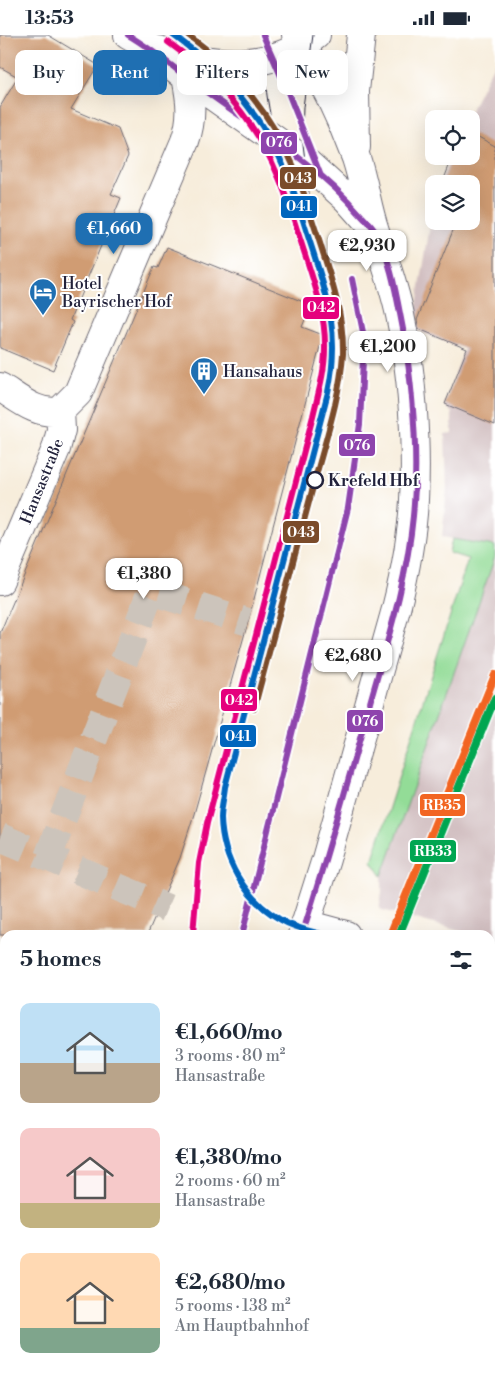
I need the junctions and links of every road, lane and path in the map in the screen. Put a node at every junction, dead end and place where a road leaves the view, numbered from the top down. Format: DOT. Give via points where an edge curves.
graph roads {
  1 [pos="361,35"];
  2 [pos="305,38"];
  3 [pos="139,41"];
  4 [pos="177,70"];
  5 [pos="189,95"];
  6 [pos="212,95"];
  7 [pos="356,158"];
  8 [pos="375,231"];
  9 [pos="0,387"];
  10 [pos="60,411"];
  11 [pos="0,581"];
  12 [pos="304,929"];
  1 -- 7 [label="street" via="355,91"];
  2 -- 3 [label="street" via="264,59 230,63 185,58"];
  2 -- 7 [label="street"];
  3 -- 4 [label="street"];
  5 -- 10 [label="street" via="190,126 185,141 78,393"];
  6 -- 8 [label="street" via="320,173"];
  7 -- 8 [label="street"];
  8 -- 12 [label="street" via="400,317 409,370 414,500 406,568 396,609"];
  9 -- 10 [label="street" via="43,411"];
  10 -- 11 [label="street, Hansastraße" via="61,430 56,449"];
}
